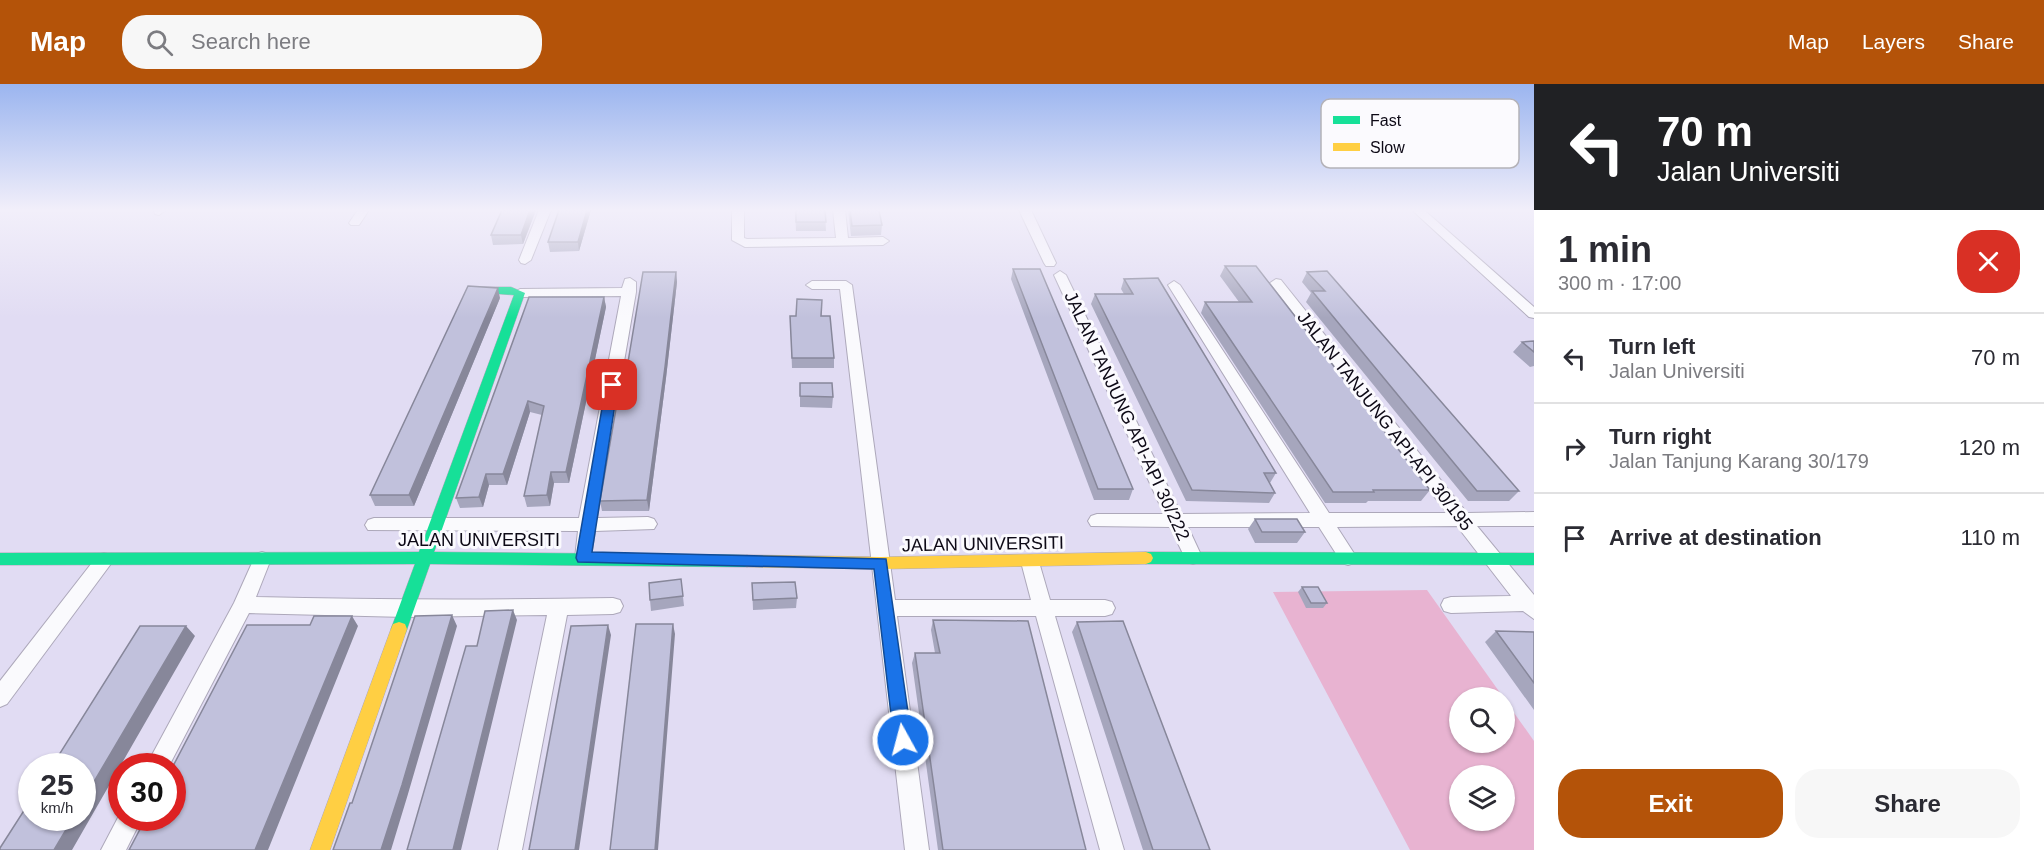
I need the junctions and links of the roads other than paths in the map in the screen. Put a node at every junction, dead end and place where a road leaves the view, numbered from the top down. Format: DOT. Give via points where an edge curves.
graph roads {
  1 [pos="531,246"];
  2 [pos="1043,246"];
  3 [pos="1457,246"];
  4 [pos="525,260"];
  5 [pos="1276,284"];
  6 [pos="812,285"];
  7 [pos="1174,285"];
  8 [pos="476,290"];
  9 [pos="518,292"];
  10 [pos="1534,314"];
  11 [pos="1461,519"];
  12 [pos="1534,519"];
  13 [pos="1177,520"];
  14 [pos="1323,520"];
  15 [pos="1097,521"];
  16 [pos="587,524"];
  17 [pos="648,524"];
  18 [pos="374,525"];
  19 [pos="437,525"];
  20 [pos="1193,557"];
  21 [pos="584,558"];
  22 [pos="1348,558"];
  23 [pos="0,559"];
  24 [pos="262,559"];
  25 [pos="425,559"];
  26 [pos="1493,559"];
  27 [pos="1534,559"];
  28 [pos="105,560"];
  29 [pos="1030,562"];
  30 [pos="881,563"];
  31 [pos="243,605"];
  32 [pos="1451,605"];
  33 [pos="1532,605"];
  34 [pos="559,606"];
  35 [pos="613,606"];
  36 [pos="887,608"];
  37 [pos="1043,608"];
  38 [pos="1105,608"];
  39 [pos="406,609"];
  40 [pos="0,697"];
  41 [pos="164,753"];
  42 [pos="123,831"];
  43 [pos="112,850"];
  44 [pos="320,850"];
  45 [pos="510,850"];
  46 [pos="917,850"];
  47 [pos="1112,850"];
  1 -- 4 [label="street"];
  2 -- 13 [label="street, JALAN TANJUNG API-API 30/222"];
  3 -- 10 [label="street"];
  5 -- 11 [label="street, JALAN TANJUNG API-API 30/195"];
  6 -- 30 [label="street" via="846,285"];
  7 -- 14 [label="street"];
  8 -- 9 [label="street"];
  9 -- 16 [label="street" via="630,287"];
  9 -- 19 [label="street"];
  11 -- 12 [label="street"];
  11 -- 14 [label="street"];
  11 -- 26 [label="street, JALAN TANJUNG API-API 30/195"];
  13 -- 14 [label="street"];
  13 -- 15 [label="street"];
  13 -- 20 [label="street, JALAN TANJUNG API-API 30/222"];
  14 -- 22 [label="street"];
  16 -- 17 [label="street"];
  16 -- 19 [label="street"];
  16 -- 21 [label="street"];
  18 -- 19 [label="street"];
  19 -- 25 [label="street"];
  20 -- 22 [label="street, JALAN UNIVERSITI"];
  20 -- 29 [label="street, JALAN UNIVERSITI"];
  21 -- 25 [label="street, JALAN UNIVERSITI"];
  21 -- 30 [label="street, JALAN UNIVERSITI"];
  22 -- 26 [label="street, JALAN UNIVERSITI"];
  23 -- 28 [label="street, JALAN UNIVERSITI"];
  24 -- 25 [label="street, JALAN UNIVERSITI"];
  24 -- 28 [label="street, JALAN UNIVERSITI"];
  24 -- 31 [label="street"];
  25 -- 39 [label="street"];
  26 -- 27 [label="street, JALAN UNIVERSITI"];
  26 -- 33 [label="street, JALAN TANJUNG API-API 30/195"];
  28 -- 40 [label="street"];
  29 -- 30 [label="street, JALAN UNIVERSITI"];
  29 -- 37 [label="street"];
  30 -- 36 [label="street"];
  31 -- 39 [label="street"];
  31 -- 41 [label="street"];
  32 -- 33 [label="street"];
  34 -- 35 [label="street"];
  34 -- 39 [label="street"];
  34 -- 45 [label="street"];
  36 -- 37 [label="street"];
  36 -- 46 [label="street"];
  37 -- 38 [label="street"];
  37 -- 47 [label="street"];
  39 -- 44 [label="street"];
  42 -- 43 [label="street"];
}
